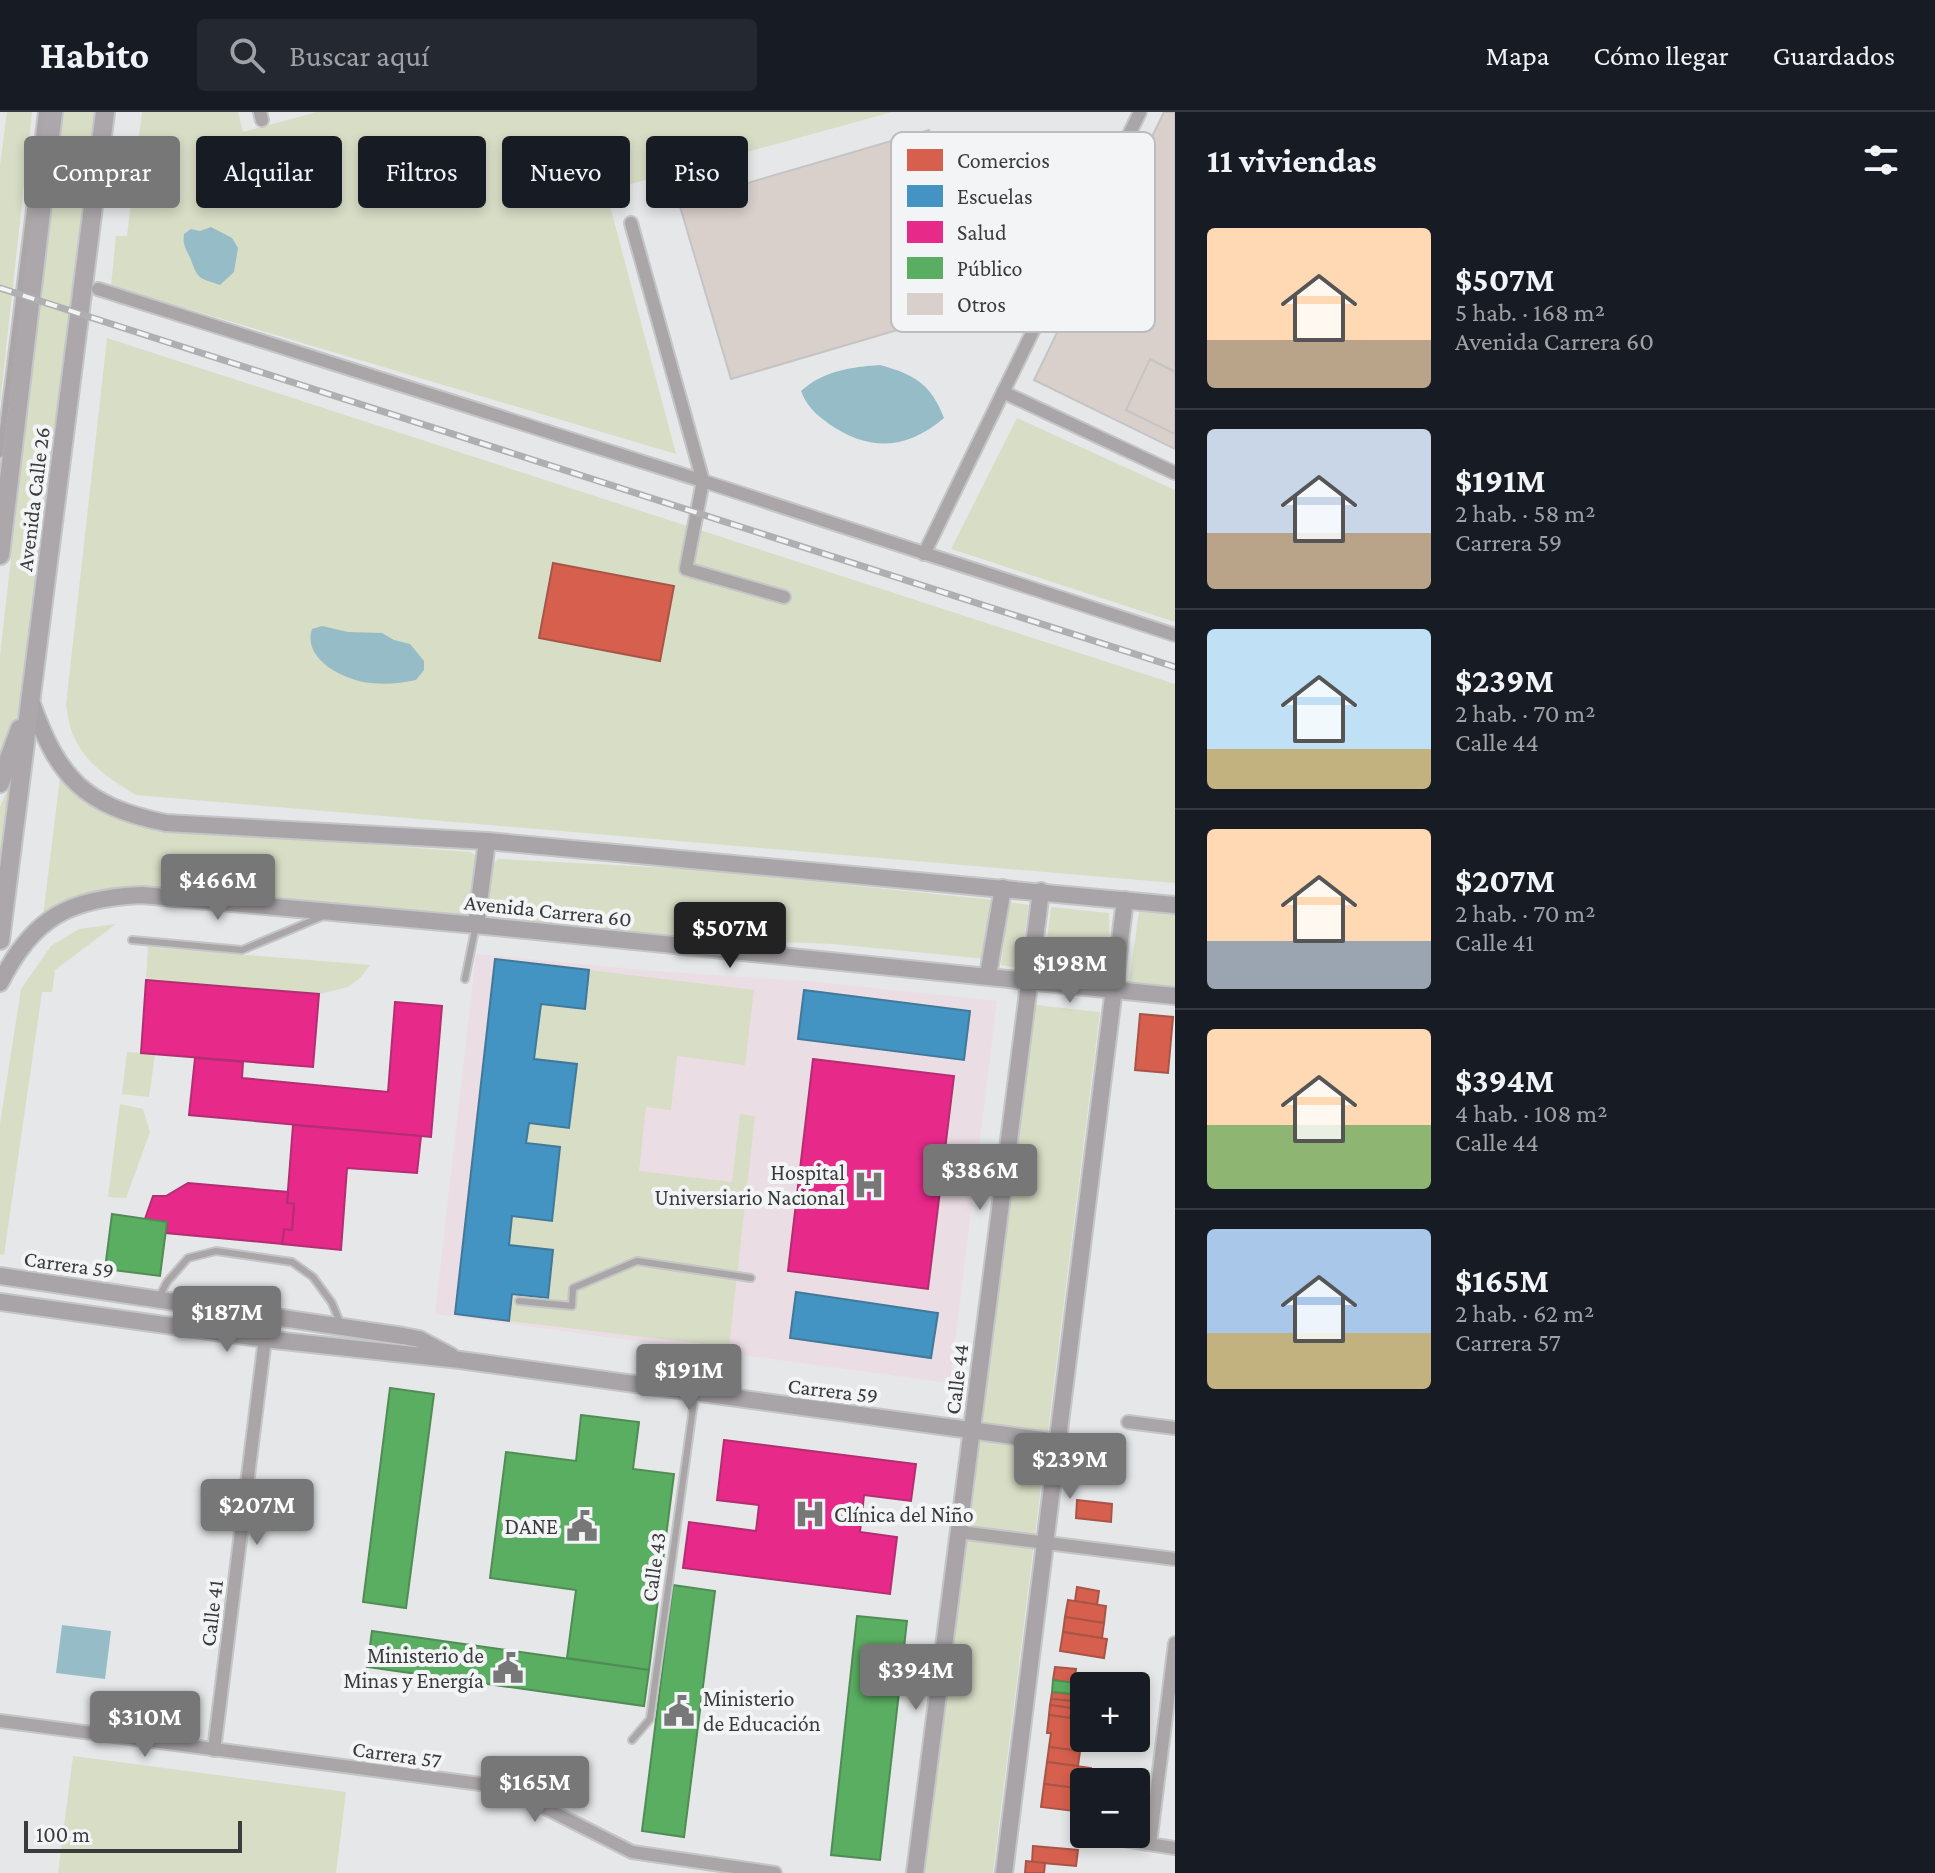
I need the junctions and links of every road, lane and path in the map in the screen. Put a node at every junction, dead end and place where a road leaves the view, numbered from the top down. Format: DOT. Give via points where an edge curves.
graph roads {
  1 [pos="42,112"];
  2 [pos="53,112"];
  3 [pos="1140,112"];
  4 [pos="105,114"];
  5 [pos="1130,132"];
  6 [pos="631,223"];
  7 [pos="98,289"];
  8 [pos="1032,332"];
  9 [pos="1003,392"];
  10 [pos="0,454"];
  11 [pos="1175,473"];
  12 [pos="703,481"];
  13 [pos="924,554"];
  14 [pos="0,555"];
  15 [pos="784,597"];
  16 [pos="1175,635"];
  17 [pos="31,701"];
  18 [pos="0,783"];
  19 [pos="487,841"];
  20 [pos="1003,888"];
  21 [pos="1041,891"];
  22 [pos="1125,900"];
  23 [pos="1175,905"];
  24 [pos="332,911"];
  25 [pos="476,925"];
  26 [pos="0,940"];
  27 [pos="132,940"];
  28 [pos="988,975"];
  29 [pos="465,979"];
  30 [pos="1030,980"];
  31 [pos="0,983"];
  32 [pos="1114,990"];
  33 [pos="1175,996"];
  34 [pos="0,1276"];
  35 [pos="751,1278"];
  36 [pos="158,1299"];
  37 [pos="519,1301"];
  38 [pos="0,1302"];
  39 [pos="341,1325"];
  40 [pos="265,1339"];
  41 [pos="460,1360"];
  42 [pos="695,1392"];
  43 [pos="1128,1422"];
  44 [pos="1175,1428"];
  45 [pos="972,1430"];
  46 [pos="1057,1442"];
  47 [pos="959,1532"];
  48 [pos="1045,1544"];
  49 [pos="1175,1559"];
  50 [pos="1175,1643"];
  51 [pos="0,1721"];
  52 [pos="632,1740"];
  53 [pos="214,1750"];
  54 [pos="1150,1844"];
  55 [pos="1175,1848"];
  56 [pos="775,1873"];
  57 [pos="915,1873"];
  58 [pos="1004,1873"];
  1 -- 10 [label="lane"];
  2 -- 14 [label="main road, Avenida Calle 26"];
  3 -- 5 [label="street"];
  4 -- 17 [label="main road, Avenida Calle 26"];
  6 -- 12 [label="street"];
  7 -- 12 [label="street"];
  8 -- 9 [label="street"];
  9 -- 11 [label="street"];
  9 -- 13 [label="street"];
  12 -- 13 [label="street"];
  12 -- 15 [label="street" via="686,569"];
  13 -- 16 [label="street"];
  17 -- 18 [label="main road"];
  17 -- 19 [label="street" via="47,746 72,779 135,817"];
  17 -- 26 [label="main road, Avenida Calle 26"];
  19 -- 20 [label="street"];
  19 -- 25 [label="street"];
  20 -- 21 [label="street"];
  20 -- 28 [label="street"];
  21 -- 22 [label="street"];
  21 -- 30 [label="street, Calle 44"];
  22 -- 23 [label="street"];
  22 -- 32 [label="street"];
  24 -- 25 [label="street, Avenida Carrera 60"];
  24 -- 27 [label="lane" via="242,950"];
  24 -- 31 [label="street, Avenida Carrera 60" via="105,896 69,907 44,924"];
  25 -- 28 [label="street, Avenida Carrera 60"];
  25 -- 29 [label="lane"];
  28 -- 30 [label="street, Avenida Carrera 60"];
  30 -- 32 [label="street, Avenida Carrera 60"];
  30 -- 45 [label="street, Calle 44"];
  32 -- 33 [label="street, Avenida Carrera 60"];
  32 -- 46 [label="street"];
  34 -- 36 [label="street, Carrera 59"];
  35 -- 37 [label="lane" via="637,1261 573,1288 572,1306"];
  36 -- 39 [label="street, Carrera 59"];
  36 -- 39 [label="lane" via="188,1258 216,1251 292,1262 313,1277"];
  38 -- 40 [label="street, Carrera 59"];
  39 -- 41 [label="street, Carrera 59" via="419,1339"];
  40 -- 41 [label="street, Carrera 59"];
  40 -- 53 [label="street, Calle 41"];
  41 -- 42 [label="street, Carrera 59"];
  42 -- 45 [label="street, Carrera 59"];
  42 -- 52 [label="lane, Calle 43" via="650,1719"];
  43 -- 44 [label="street"];
  45 -- 46 [label="street, Carrera 59"];
  45 -- 47 [label="street, Calle 44"];
  46 -- 48 [label="street"];
  47 -- 48 [label="street"];
  47 -- 57 [label="street, Calle 44"];
  48 -- 49 [label="street"];
  48 -- 58 [label="street"];
  50 -- 54 [label="street"];
  51 -- 53 [label="street, Carrera 57"];
  53 -- 56 [label="street, Carrera 57" via="488,1785 512,1791 632,1852"];
  54 -- 55 [label="street"];
}
